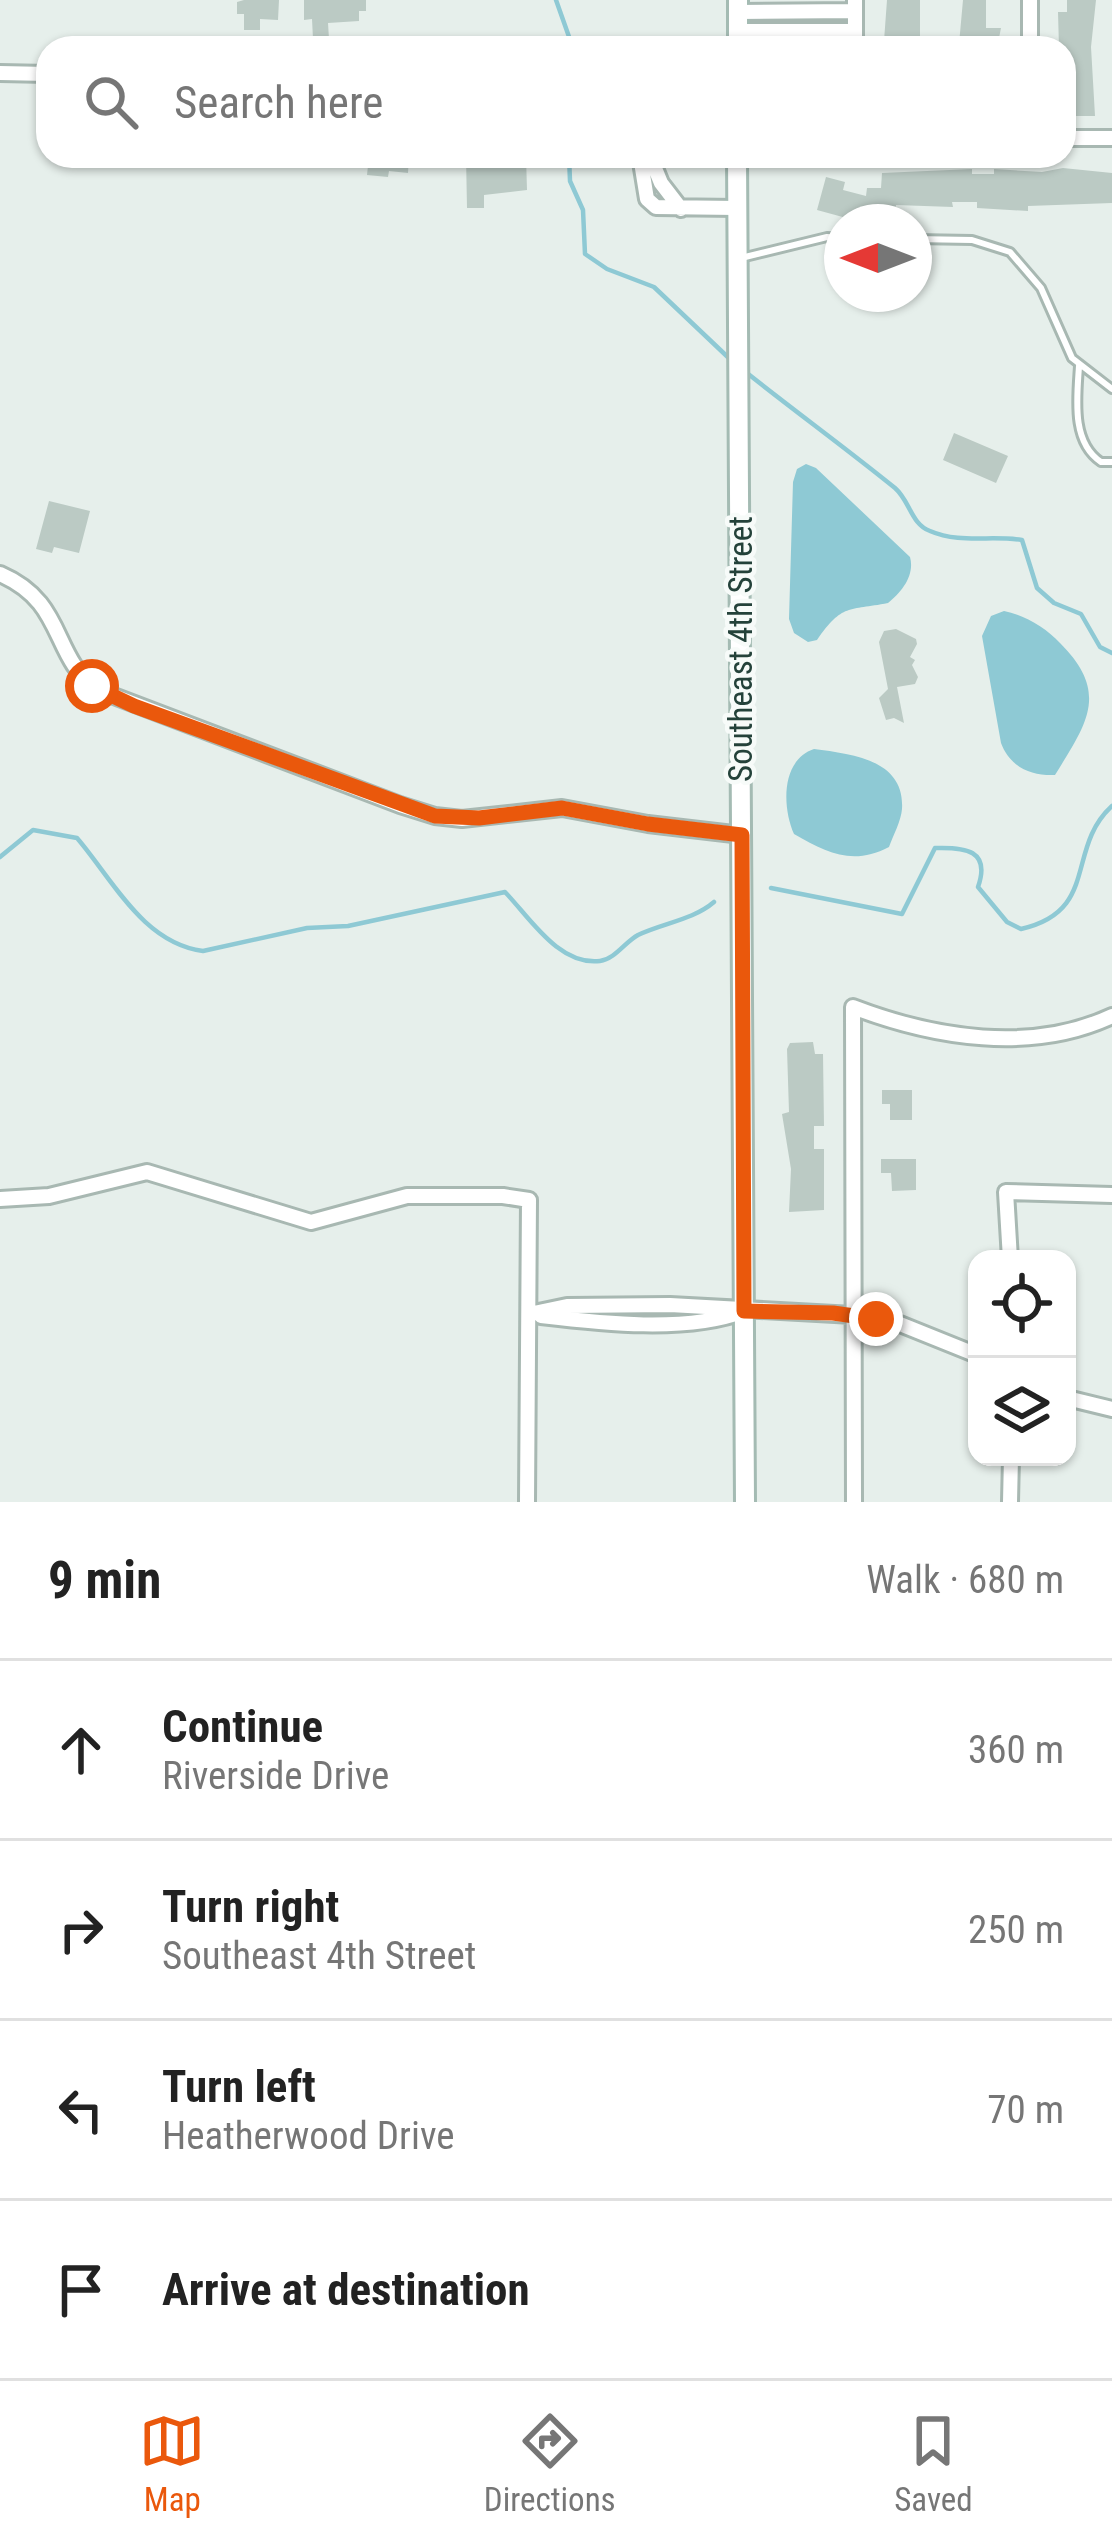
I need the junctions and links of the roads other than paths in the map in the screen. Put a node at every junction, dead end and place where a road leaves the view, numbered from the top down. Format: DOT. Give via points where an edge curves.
graph roads {
  1 [pos="1030,0"];
  2 [pos="855,6"];
  3 [pos="738,23"];
  4 [pos="855,31"];
  5 [pos="855,36"];
  6 [pos="1030,36"];
  7 [pos="0,73"];
  8 [pos="36,74"];
  9 [pos="1076,138"];
  10 [pos="1112,138"];
  11 [pos="642,168"];
  12 [pos="655,168"];
  13 [pos="737,168"];
  14 [pos="737,208"];
  15 [pos="681,209"];
  16 [pos="824,238"];
  17 [pos="932,239"];
  18 [pos="737,259"];
  19 [pos="1079,366"];
  20 [pos="1112,388"];
  21 [pos="1112,462"];
  22 [pos="0,574"];
  23 [pos="742,835"];
  24 [pos="1112,1016"];
  25 [pos="1112,1195"];
  26 [pos="0,1199"];
  27 [pos="1009,1250"];
  28 [pos="744,1311"];
  29 [pos="529,1314"];
  30 [pos="853,1315"];
  31 [pos="968,1351"];
  32 [pos="1076,1400"];
  33 [pos="1112,1409"];
  34 [pos="1011,1466"];
  35 [pos="527,1502"];
  36 [pos="745,1502"];
  37 [pos="854,1502"];
  38 [pos="1010,1502"];
  1 -- 6 [label="street"];
  2 -- 3 [label="street"];
  2 -- 4 [label="street"];
  3 -- 4 [label="street"];
  4 -- 5 [label="street"];
  7 -- 8 [label="street"];
  9 -- 10 [label="street"];
  11 -- 15 [label="street" via="647,199"];
  12 -- 15 [label="street"];
  13 -- 14 [label="main road, Southeast 4th Street"];
  14 -- 15 [label="street"];
  14 -- 18 [label="main road, Southeast 4th Street"];
  16 -- 18 [label="lane"];
  17 -- 19 [label="lane" via="1010,252 1041,288"];
  18 -- 23 [label="main road, Southeast 4th Street"];
  19 -- 20 [label="lane"];
  19 -- 21 [label="lane" via="1086,449"];
  22 -- 23 [label="street" via="34,592 98,690 400,805 462,818 562,808"];
  23 -- 28 [label="main road, Southeast 4th Street"];
  24 -- 30 [label="street" via="1052,1036 976,1037 853,1006"];
  25 -- 27 [label="street" via="1006,1192"];
  26 -- 29 [label="street" via="147,1172 311,1222 407,1196 529,1200"];
  28 -- 29 [label="street" via="589,1305"];
  28 -- 30 [label="street"];
  28 -- 36 [label="main road, Southeast 4th Street"];
  29 -- 35 [label="street"];
  30 -- 31 [label="street"];
  30 -- 37 [label="street"];
  32 -- 33 [label="street"];
  34 -- 38 [label="street"];
}
